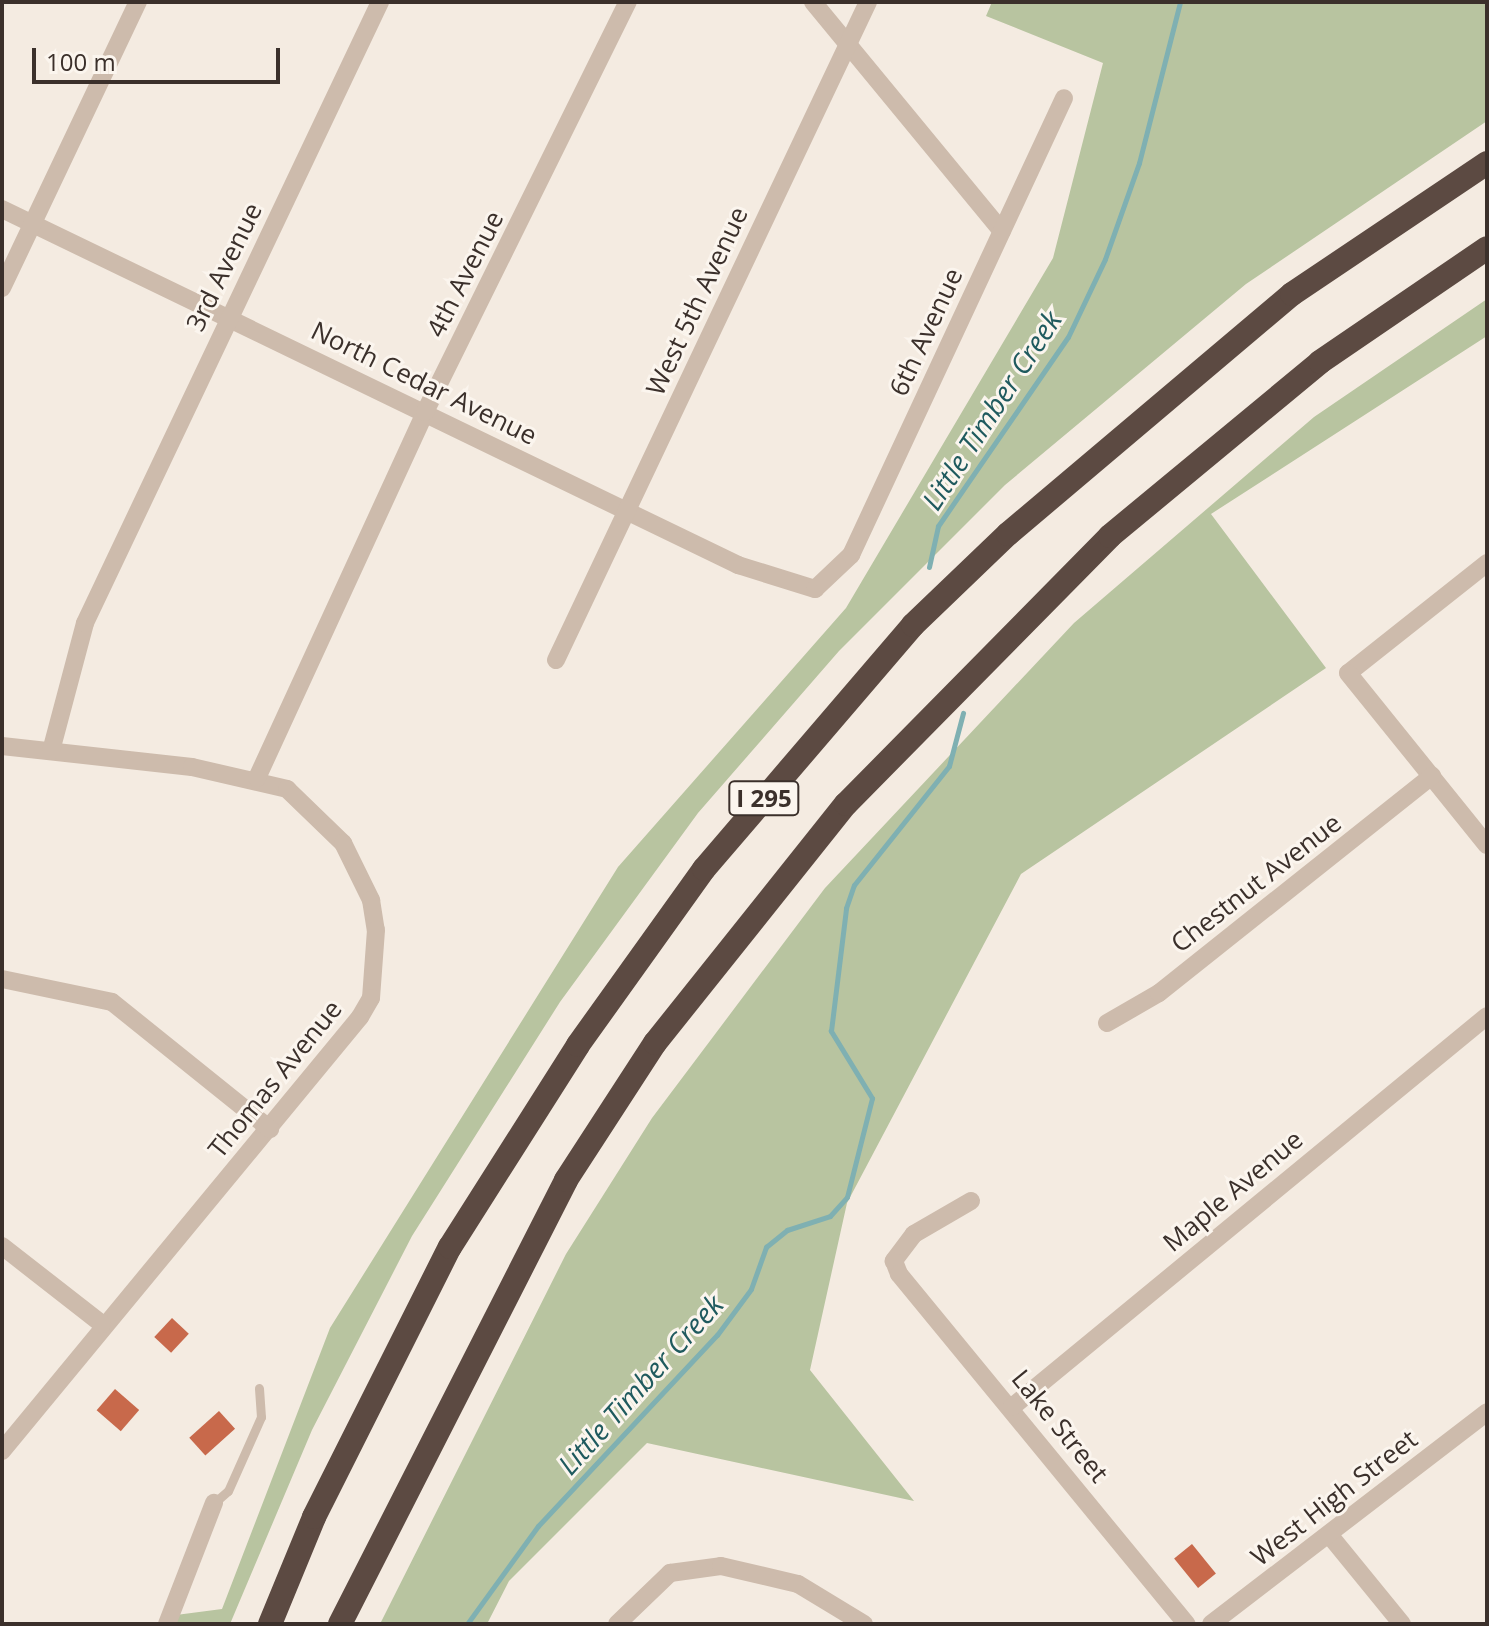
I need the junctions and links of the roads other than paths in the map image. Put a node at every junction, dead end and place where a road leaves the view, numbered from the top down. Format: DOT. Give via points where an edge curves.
graph roads {
  1 [pos="138,2"];
  2 [pos="380,2"];
  3 [pos="628,2"];
  4 [pos="813,2"];
  5 [pos="868,2"];
  6 [pos="846,47"];
  7 [pos="1064,98"];
  8 [pos="1487,163"];
  9 [pos="2,209"];
  10 [pos="33,223"];
  11 [pos="1002,231"];
  12 [pos="1487,248"];
  13 [pos="2,288"];
  14 [pos="229,317"];
  15 [pos="425,412"];
  16 [pos="626,511"];
  17 [pos="1487,563"];
  18 [pos="826,583"];
  19 [pos="556,660"];
  20 [pos="2,746"];
  21 [pos="51,751"];
  22 [pos="1432,776"];
  23 [pos="257,778"];
  24 [pos="1487,845"];
  25 [pos="2,979"];
  26 [pos="1487,1016"];
  27 [pos="1107,1023"];
  28 [pos="270,1129"];
  29 [pos="971,1201"];
  30 [pos="2,1246"];
  31 [pos="102,1324"];
  32 [pos="259,1388"];
  33 [pos="1012,1407"];
  34 [pos="1487,1412"];
  35 [pos="2,1451"];
  36 [pos="214,1503"];
  37 [pos="1331,1537"];
  38 [pos="167,1624"];
  39 [pos="270,1624"];
  40 [pos="340,1624"];
  41 [pos="617,1624"];
  42 [pos="864,1624"];
  43 [pos="1187,1624"];
  44 [pos="1211,1624"];
  45 [pos="1402,1624"];
  1 -- 10 [label="street"];
  2 -- 14 [label="street, 3rd Avenue"];
  3 -- 15 [label="street, 4th Avenue"];
  4 -- 6 [label="street"];
  5 -- 6 [label="street, West 5th Avenue"];
  6 -- 11 [label="street"];
  6 -- 16 [label="street, West 5th Avenue"];
  7 -- 11 [label="street, 6th Avenue"];
  8 -- 39 [label="highway, I 295" via="1268,312 1008,534 913,625 704,869 578,1045 450,1247 334,1475"];
  9 -- 10 [label="street, North Cedar Avenue"];
  10 -- 13 [label="street"];
  10 -- 14 [label="street, North Cedar Avenue"];
  11 -- 18 [label="street, 6th Avenue" via="851,555"];
  12 -- 40 [label="highway, I 295" via="1320,362 1110,536 846,804 655,1043 566,1180"];
  14 -- 15 [label="street, North Cedar Avenue"];
  14 -- 21 [label="street, 3rd Avenue" via="69,664"];
  15 -- 16 [label="street, North Cedar Avenue"];
  15 -- 23 [label="street, 4th Avenue"];
  16 -- 18 [label="street, North Cedar Avenue" via="793,587"];
  16 -- 19 [label="street, West 5th Avenue"];
  17 -- 22 [label="street" via="1348,673"];
  20 -- 21 [label="street, Thomas Avenue"];
  21 -- 23 [label="street, Thomas Avenue"];
  22 -- 24 [label="street"];
  22 -- 27 [label="street, Chestnut Avenue" via="1159,993"];
  23 -- 28 [label="street, Thomas Avenue" via="287,789 343,843 371,900 376,930 366,1008"];
  25 -- 28 [label="street" via="112,1002"];
  26 -- 33 [label="street, Maple Avenue"];
  28 -- 31 [label="street, Thomas Avenue"];
  29 -- 33 [label="street, Lake Street" via="914,1234 894,1261"];
  30 -- 31 [label="street"];
  31 -- 35 [label="street, Thomas Avenue"];
  32 -- 36 [label="lane" via="261,1417 228,1491"];
  33 -- 43 [label="street, Lake Street"];
  34 -- 37 [label="street, West High Street"];
  36 -- 38 [label="street"];
  37 -- 44 [label="street, West High Street"];
  37 -- 45 [label="street"];
  41 -- 42 [label="street" via="670,1573 721,1566 798,1584"];
}
